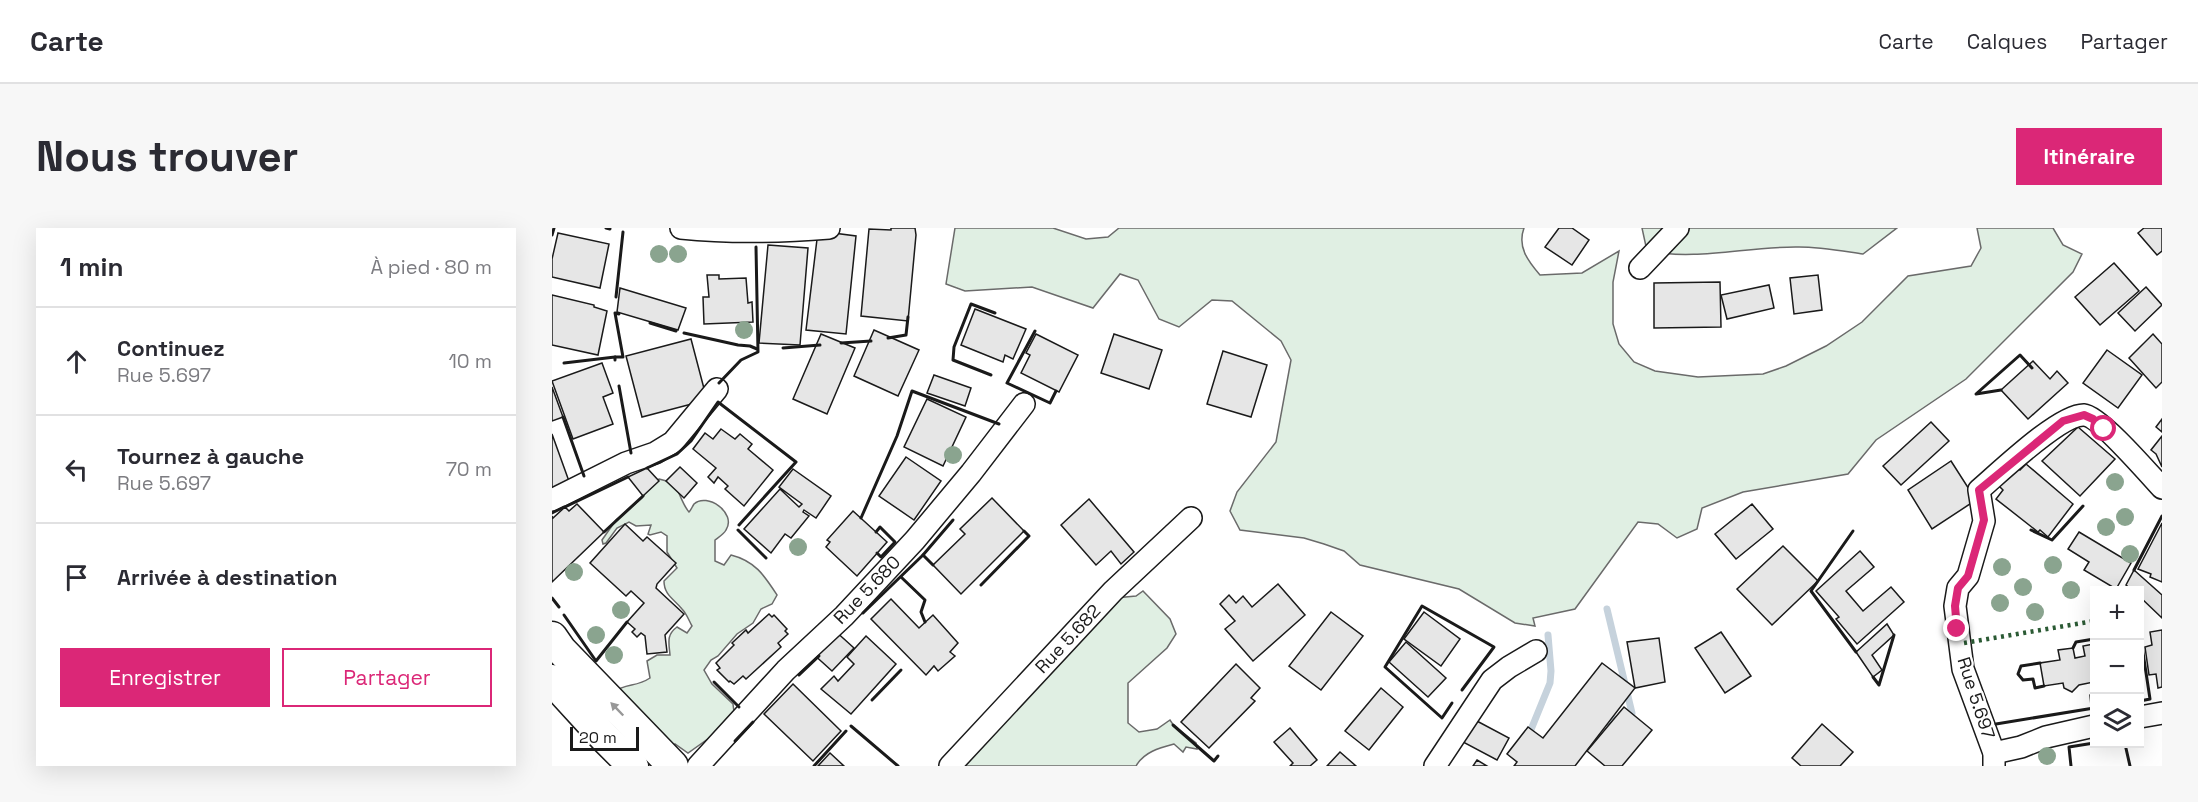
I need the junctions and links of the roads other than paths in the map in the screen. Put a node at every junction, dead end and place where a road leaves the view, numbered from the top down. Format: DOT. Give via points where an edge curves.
graph roads {
  1 [pos="681,228"];
  2 [pos="829,228"];
  3 [pos="1678,228"];
  4 [pos="1640,268"];
  5 [pos="717,389"];
  6 [pos="1024,404"];
  7 [pos="2162,488"];
  8 [pos="552,500"];
  9 [pos="1191,518"];
  10 [pos="552,637"];
  11 [pos="1536,651"];
  12 [pos="552,680"];
  13 [pos="2162,713"];
  14 [pos="2144,716"];
  15 [pos="2090,727"];
  16 [pos="1994,760"];
  17 [pos="633,766"];
  18 [pos="672,766"];
  19 [pos="698,766"];
  20 [pos="950,766"];
  21 [pos="1435,766"];
  1 -- 2 [label="street" via="762,233"];
  3 -- 4 [label="street"];
  5 -- 8 [label="street" via="673,442"];
  6 -- 19 [label="street, Rue 5.680" via="915,540 844,616 786,670"];
  7 -- 16 [label="street, Rue 5.697" via="2129,451 2084,415 2063,421 1979,490 1984,520 1955,606 1963,669"];
  9 -- 20 [label="street, Rue 5.682" via="1113,591"];
  18 -- 10 [label="street, one-way"];
  11 -- 21 [label="street" via="1492,680"];
  12 -- 17 [label="street"];
  13 -- 14 [label="street"];
  15 -- 16 [label="street, Rue 5.697" via="2046,737"];
}
